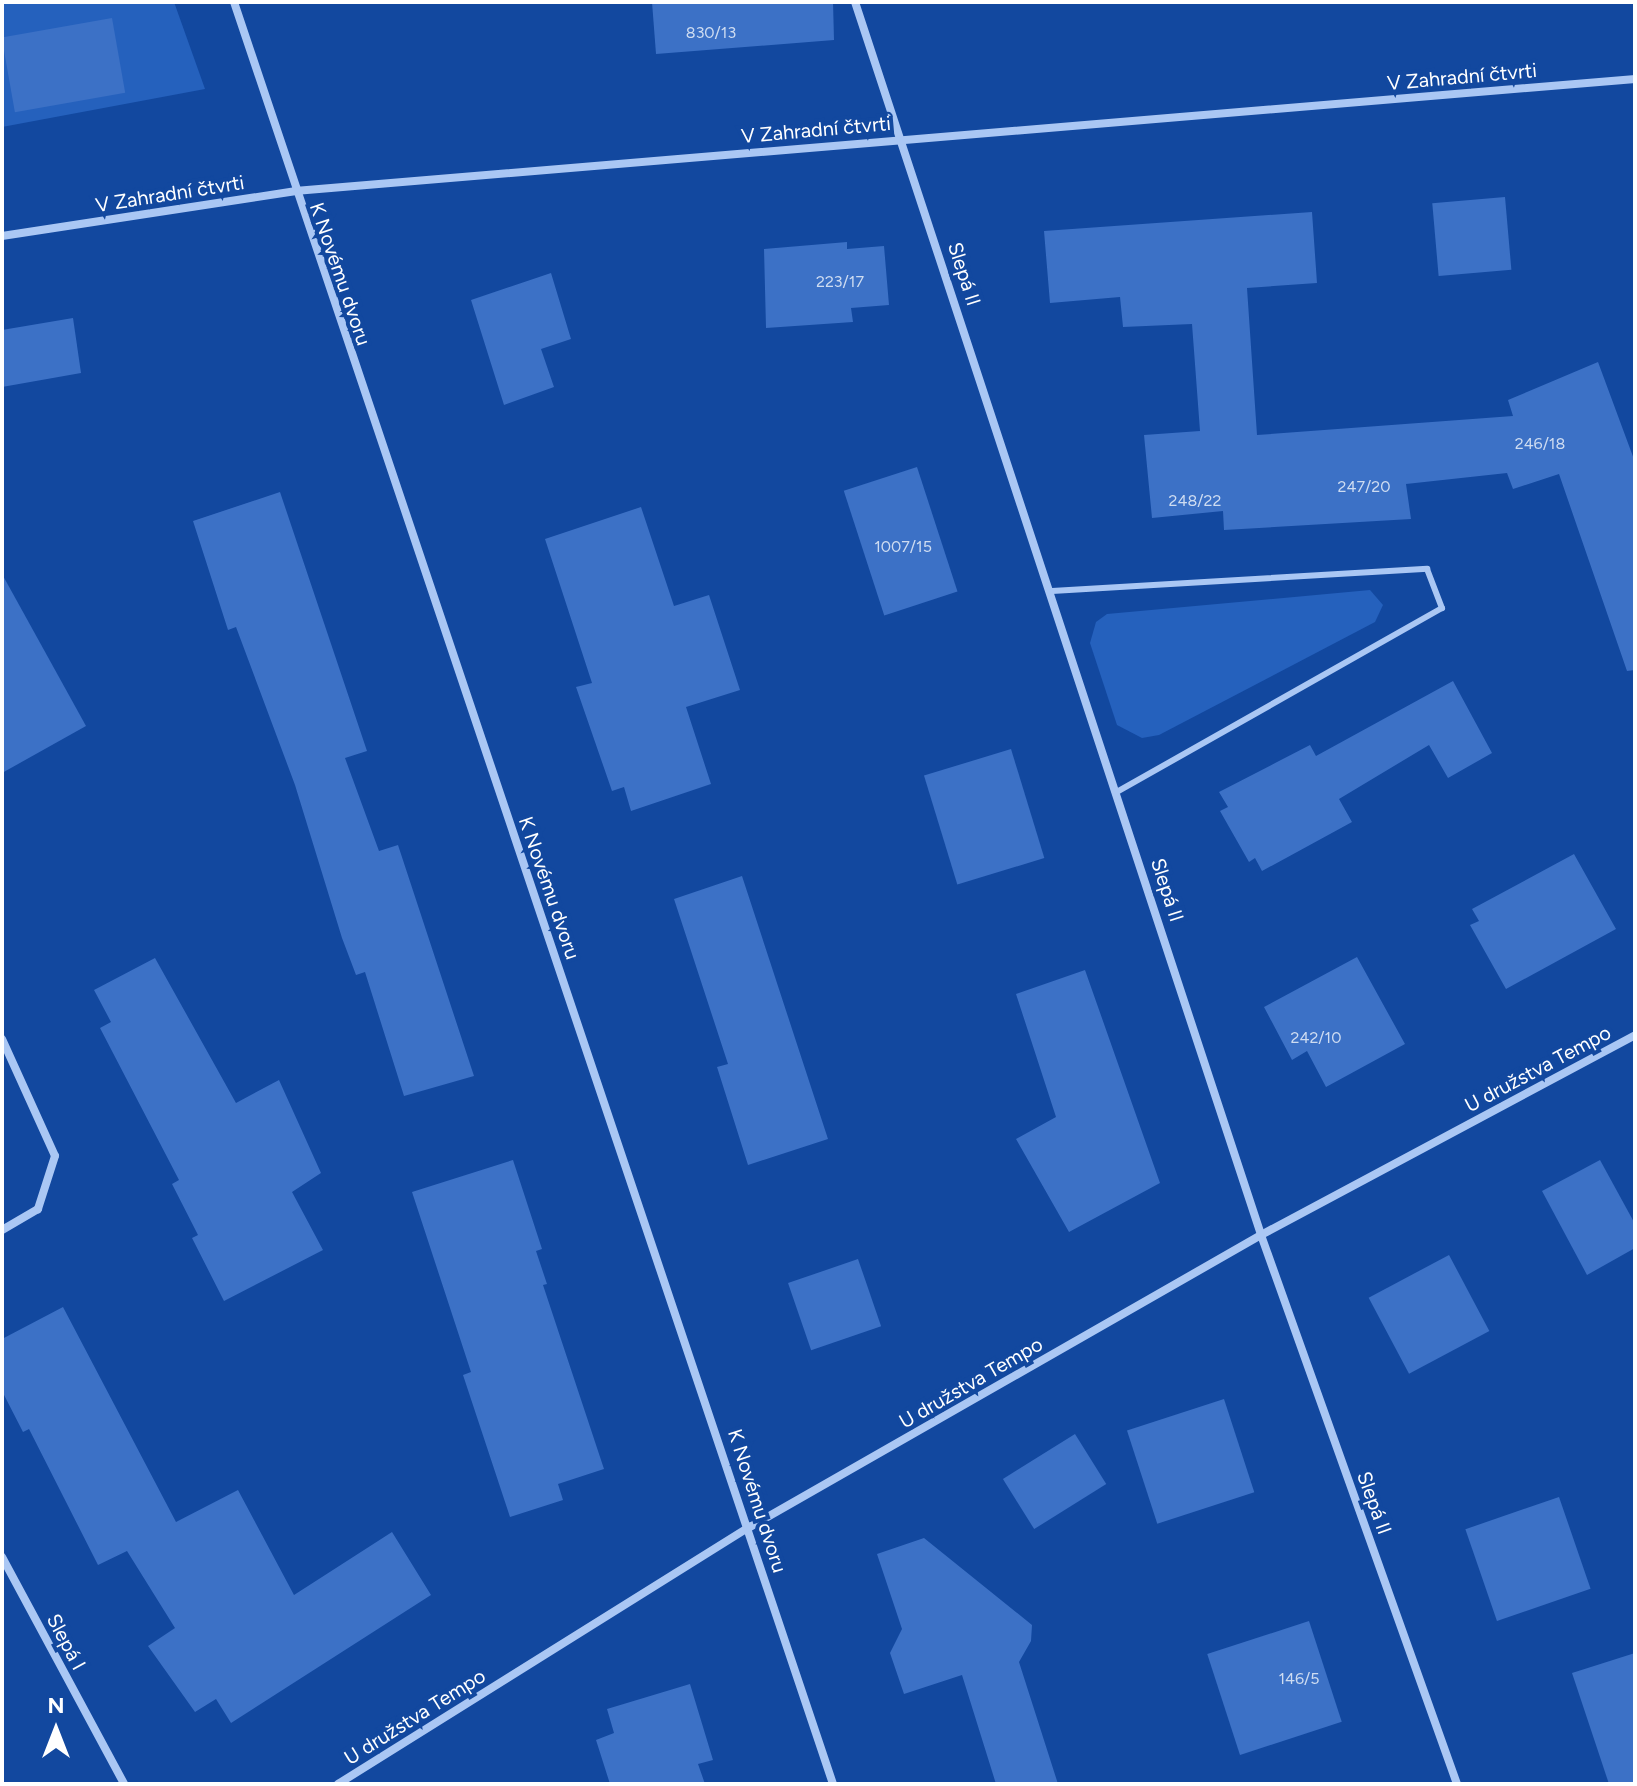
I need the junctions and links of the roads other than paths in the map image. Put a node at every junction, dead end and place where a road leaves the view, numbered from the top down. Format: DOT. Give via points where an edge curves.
graph roads {
  1 [pos="234,2"];
  2 [pos="855,2"];
  3 [pos="1635,79"];
  4 [pos="902,138"];
  5 [pos="295,191"];
  6 [pos="2,236"];
  7 [pos="1052,591"];
  8 [pos="1119,791"];
  9 [pos="1635,1035"];
  10 [pos="2,1039"];
  11 [pos="2,1230"];
  12 [pos="1261,1235"];
  13 [pos="750,1527"];
  14 [pos="2,1557"];
  15 [pos="124,1784"];
  16 [pos="338,1784"];
  17 [pos="833,1784"];
  18 [pos="1457,1784"];
  1 -- 5 [label="street, K Novému dvoru"];
  2 -- 4 [label="street, Slepá II"];
  3 -- 4 [label="street, V Zahradní čtvrti"];
  4 -- 5 [label="street, V Zahradní čtvrti"];
  4 -- 7 [label="street, Slepá II"];
  5 -- 6 [label="street, V Zahradní čtvrti"];
  5 -- 13 [label="street, K Novému dvoru"];
  7 -- 8 [label="street, Slepá II"];
  7 -- 8 [label="lane" via="1427,569 1442,608"];
  8 -- 12 [label="street, Slepá II"];
  9 -- 12 [label="street, U družstva Tempo"];
  10 -- 11 [label="street" via="55,1156 38,1209"];
  12 -- 13 [label="street, U družstva Tempo"];
  12 -- 18 [label="street, Slepá II"];
  13 -- 16 [label="street, U družstva Tempo"];
  13 -- 17 [label="street, K Novému dvoru"];
  14 -- 15 [label="street, Slepá I"];
}
